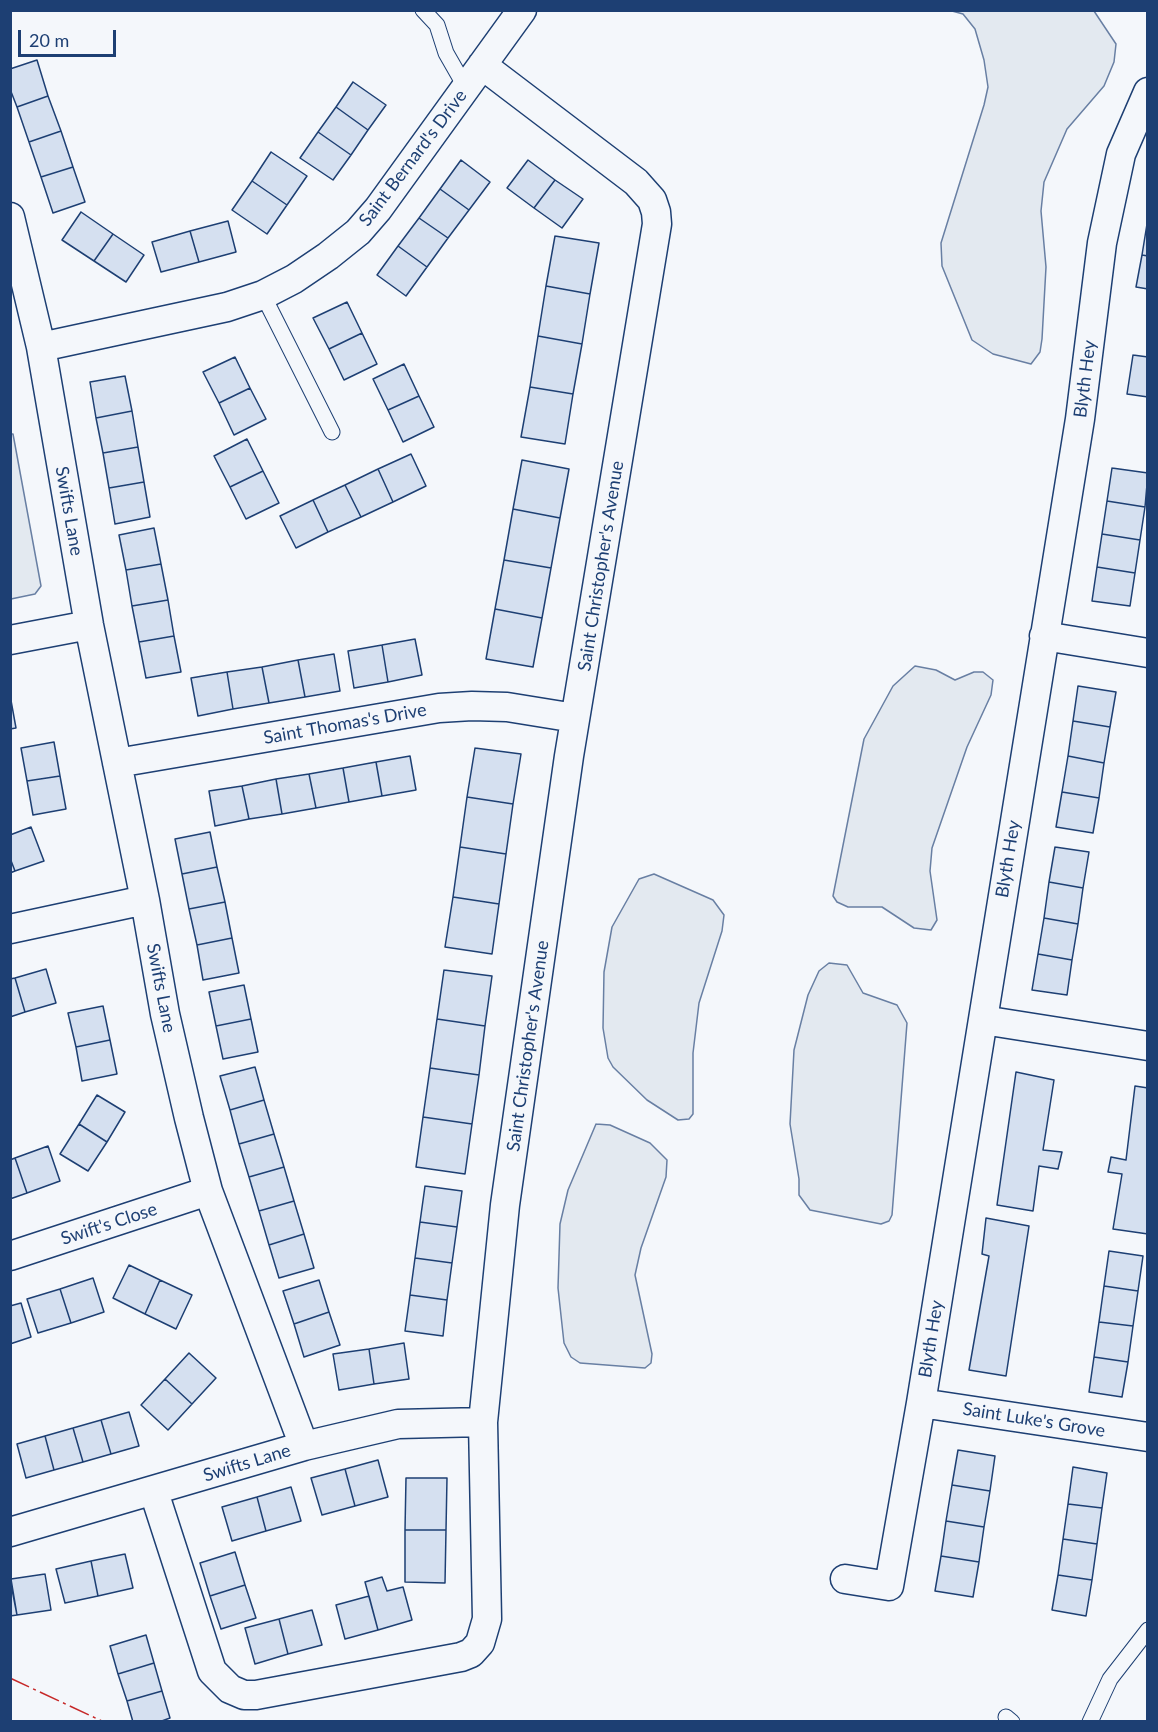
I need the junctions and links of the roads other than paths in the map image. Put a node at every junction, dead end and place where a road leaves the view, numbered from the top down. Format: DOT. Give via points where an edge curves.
graph roads {
  1 [pos="423,10"];
  2 [pos="522,10"];
  3 [pos="482,65"];
  4 [pos="466,88"];
  5 [pos="1148,92"];
  6 [pos="10,217"];
  7 [pos="263,295"];
  8 [pos="41,346"];
  9 [pos="332,432"];
  10 [pos="89,625"];
  11 [pos="1044,636"];
  12 [pos="10,640"];
  13 [pos="1148,653"];
  14 [pos="575,718"];
  15 [pos="117,763"];
  16 [pos="145,900"];
  17 [pos="10,929"];
  18 [pos="983,1020"];
  19 [pos="1148,1046"];
  20 [pos="208,1191"];
  21 [pos="10,1256"];
  22 [pos="921,1403"];
  23 [pos="483,1422"];
  24 [pos="1148,1437"];
  25 [pos="303,1446"];
  26 [pos="154,1492"];
  27 [pos="10,1532"];
  28 [pos="845,1579"];
  29 [pos="1148,1630"];
  30 [pos="1090,1722"];
  1 -- 4 [label="lane" via="437,25 446,52"];
  2 -- 3 [label="street, Saint Bernard's Drive"];
  3 -- 4 [label="street, Saint Bernard's Drive"];
  3 -- 14 [label="street, Saint Christopher's Avenue" via="645,189 656,212"];
  4 -- 7 [label="street, Saint Bernard's Drive" via="358,232 294,279"];
  5 -- 11 [label="street, Blyth Hey" via="1120,154 1112,188 1080,419"];
  6 -- 8 [label="street, Swifts Lane"];
  7 -- 8 [label="street, Saint Bernard's Drive" via="190,317"];
  7 -- 9 [label="lane"];
  8 -- 10 [label="street, Swifts Lane"];
  10 -- 12 [label="street"];
  10 -- 15 [label="street, Swifts Lane"];
  11 -- 13 [label="street"];
  11 -- 18 [label="street, Blyth Hey"];
  14 -- 15 [label="street, Saint Thomas's Drive" via="507,708 439,708"];
  14 -- 23 [label="street, Saint Christopher's Avenue" via="505,1205"];
  15 -- 16 [label="street, Swifts Lane"];
  16 -- 17 [label="street"];
  16 -- 20 [label="street, Swifts Lane" via="165,1014"];
  18 -- 19 [label="street"];
  18 -- 22 [label="street, Blyth Hey"];
  20 -- 21 [label="street, Swift's Close"];
  20 -- 25 [label="street, Swifts Lane"];
  22 -- 24 [label="street, Saint Luke's Grove"];
  22 -- 28 [label="street, Blyth Hey" via="888,1586"];
  23 -- 25 [label="street" via="398,1424"];
  23 -- 26 [label="street, Saint Christopher's Avenue" via="487,1619 480,1643 471,1653 460,1657 256,1695 230,1689 212,1671"];
  25 -- 26 [label="street, Swifts Lane"];
  26 -- 27 [label="street, Swifts Lane"];
  29 -- 30 [label="lane" via="1110,1679"];
}
